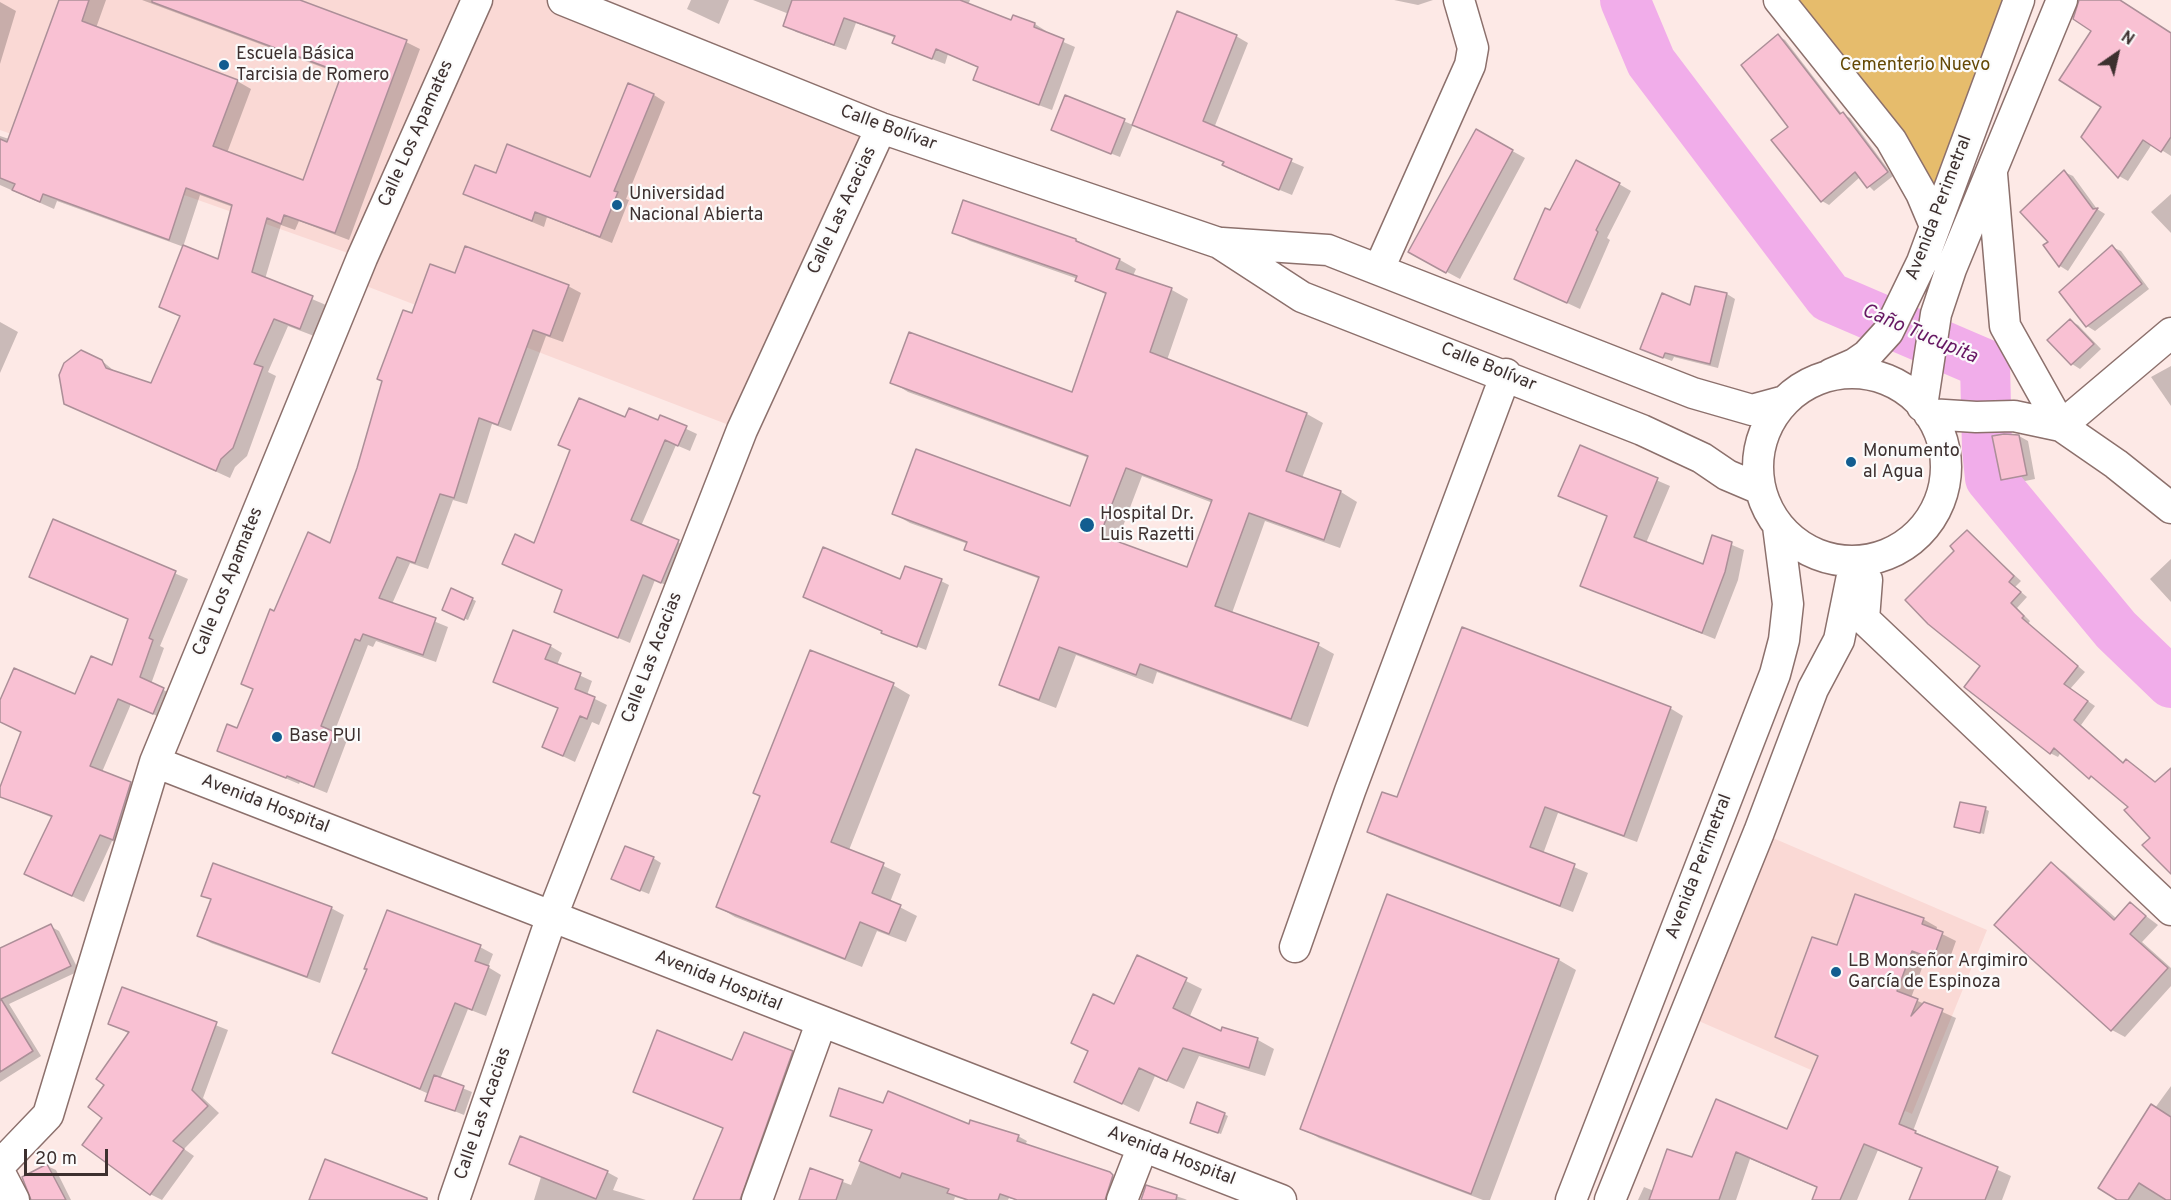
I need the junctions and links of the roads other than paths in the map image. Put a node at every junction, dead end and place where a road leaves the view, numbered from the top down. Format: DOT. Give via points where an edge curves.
graph roads {
  1 [pos="477,0"];
  2 [pos="563,0"];
  3 [pos="1459,0"];
  4 [pos="1779,0"];
  5 [pos="2019,0"];
  6 [pos="2062,0"];
  7 [pos="881,128"];
  8 [pos="1992,170"];
  9 [pos="1935,226"];
  10 [pos="1219,243"];
  11 [pos="1379,269"];
  12 [pos="2171,333"];
  13 [pos="1506,374"];
  14 [pos="1816,380"];
  15 [pos="1785,401"];
  16 [pos="1926,410"];
  17 [pos="2061,426"];
  18 [pos="1760,489"];
  19 [pos="2171,508"];
  20 [pos="1778,526"];
  21 [pos="1862,561"];
  22 [pos="155,762"];
  23 [pos="2171,910"];
  24 [pos="552,916"];
  25 [pos="1295,947"];
  26 [pos="821,1023"];
  27 [pos="1143,1146"];
  28 [pos="0,1165"];
  29 [pos="0,1173"];
  30 [pos="14,1200"];
  31 [pos="454,1200"];
  32 [pos="757,1200"];
  33 [pos="1122,1200"];
  34 [pos="1281,1200"];
  35 [pos="1571,1200"];
  36 [pos="1610,1200"];
  1 -- 22 [label="street, Calle Los Apamates" via="362,258"];
  2 -- 7 [label="street, Calle Bolívar"];
  3 -- 11 [label="street" via="1473,48 1470,65"];
  4 -- 9 [label="street" via="1891,140"];
  5 -- 9 [label="street, Avenida Perimetral"];
  6 -- 8 [label="street, Avenida Perimetral"];
  7 -- 10 [label="street, Calle Bolívar"];
  7 -- 24 [label="street, Calle Las Acacias" via="742,430"];
  8 -- 16 [label="street, Avenida Perimetral" via="1936,314"];
  8 -- 17 [label="street" via="2005,326"];
  9 -- 14 [label="street, Avenida Perimetral" via="1888,332 1854,364"];
  10 -- 11 [label="street, Calle Bolívar" via="1328,250"];
  10 -- 13 [label="street, Calle Bolívar" via="1302,297"];
  11 -- 15 [label="street, Calle Bolívar" via="1693,393 1752,410"];
  12 -- 17 [label="street"];
  13 -- 18 [label="street, Calle Bolívar" via="1676,444 1727,475"];
  13 -- 25 [label="street"];
  14 -- 15 [label="street"];
  14 -- 16 [label="street" via="1854,374 1873,376 1908,392"];
  15 -- 18 [label="street" via="1770,420 1761,441 1757,465"];
  16 -- 17 [label="street" via="1976,417 2014,416"];
  16 -- 21 [label="street" via="1938,429 1946,462 1935,512 1914,538 1900,548"];
  17 -- 19 [label="street"];
  18 -- 20 [label="street"];
  20 -- 21 [label="street" via="1812,553"];
  20 -- 35 [label="street, Avenida Perimetral" via="1788,604 1775,674"];
  21 -- 23 [label="street" via="1864,619"];
  21 -- 36 [label="street" via="1839,640 1814,689"];
  22 -- 24 [label="street, Avenida Hospital"];
  22 -- 28 [label="street, Calle Los Apamates" via="48,1115"];
  24 -- 26 [label="street, Avenida Hospital"];
  24 -- 31 [label="street, Calle Las Acacias"];
  26 -- 27 [label="street, Avenida Hospital"];
  26 -- 32 [label="street"];
  27 -- 33 [label="street"];
  27 -- 34 [label="street, Avenida Hospital"];
  29 -- 30 [label="street"];
}
